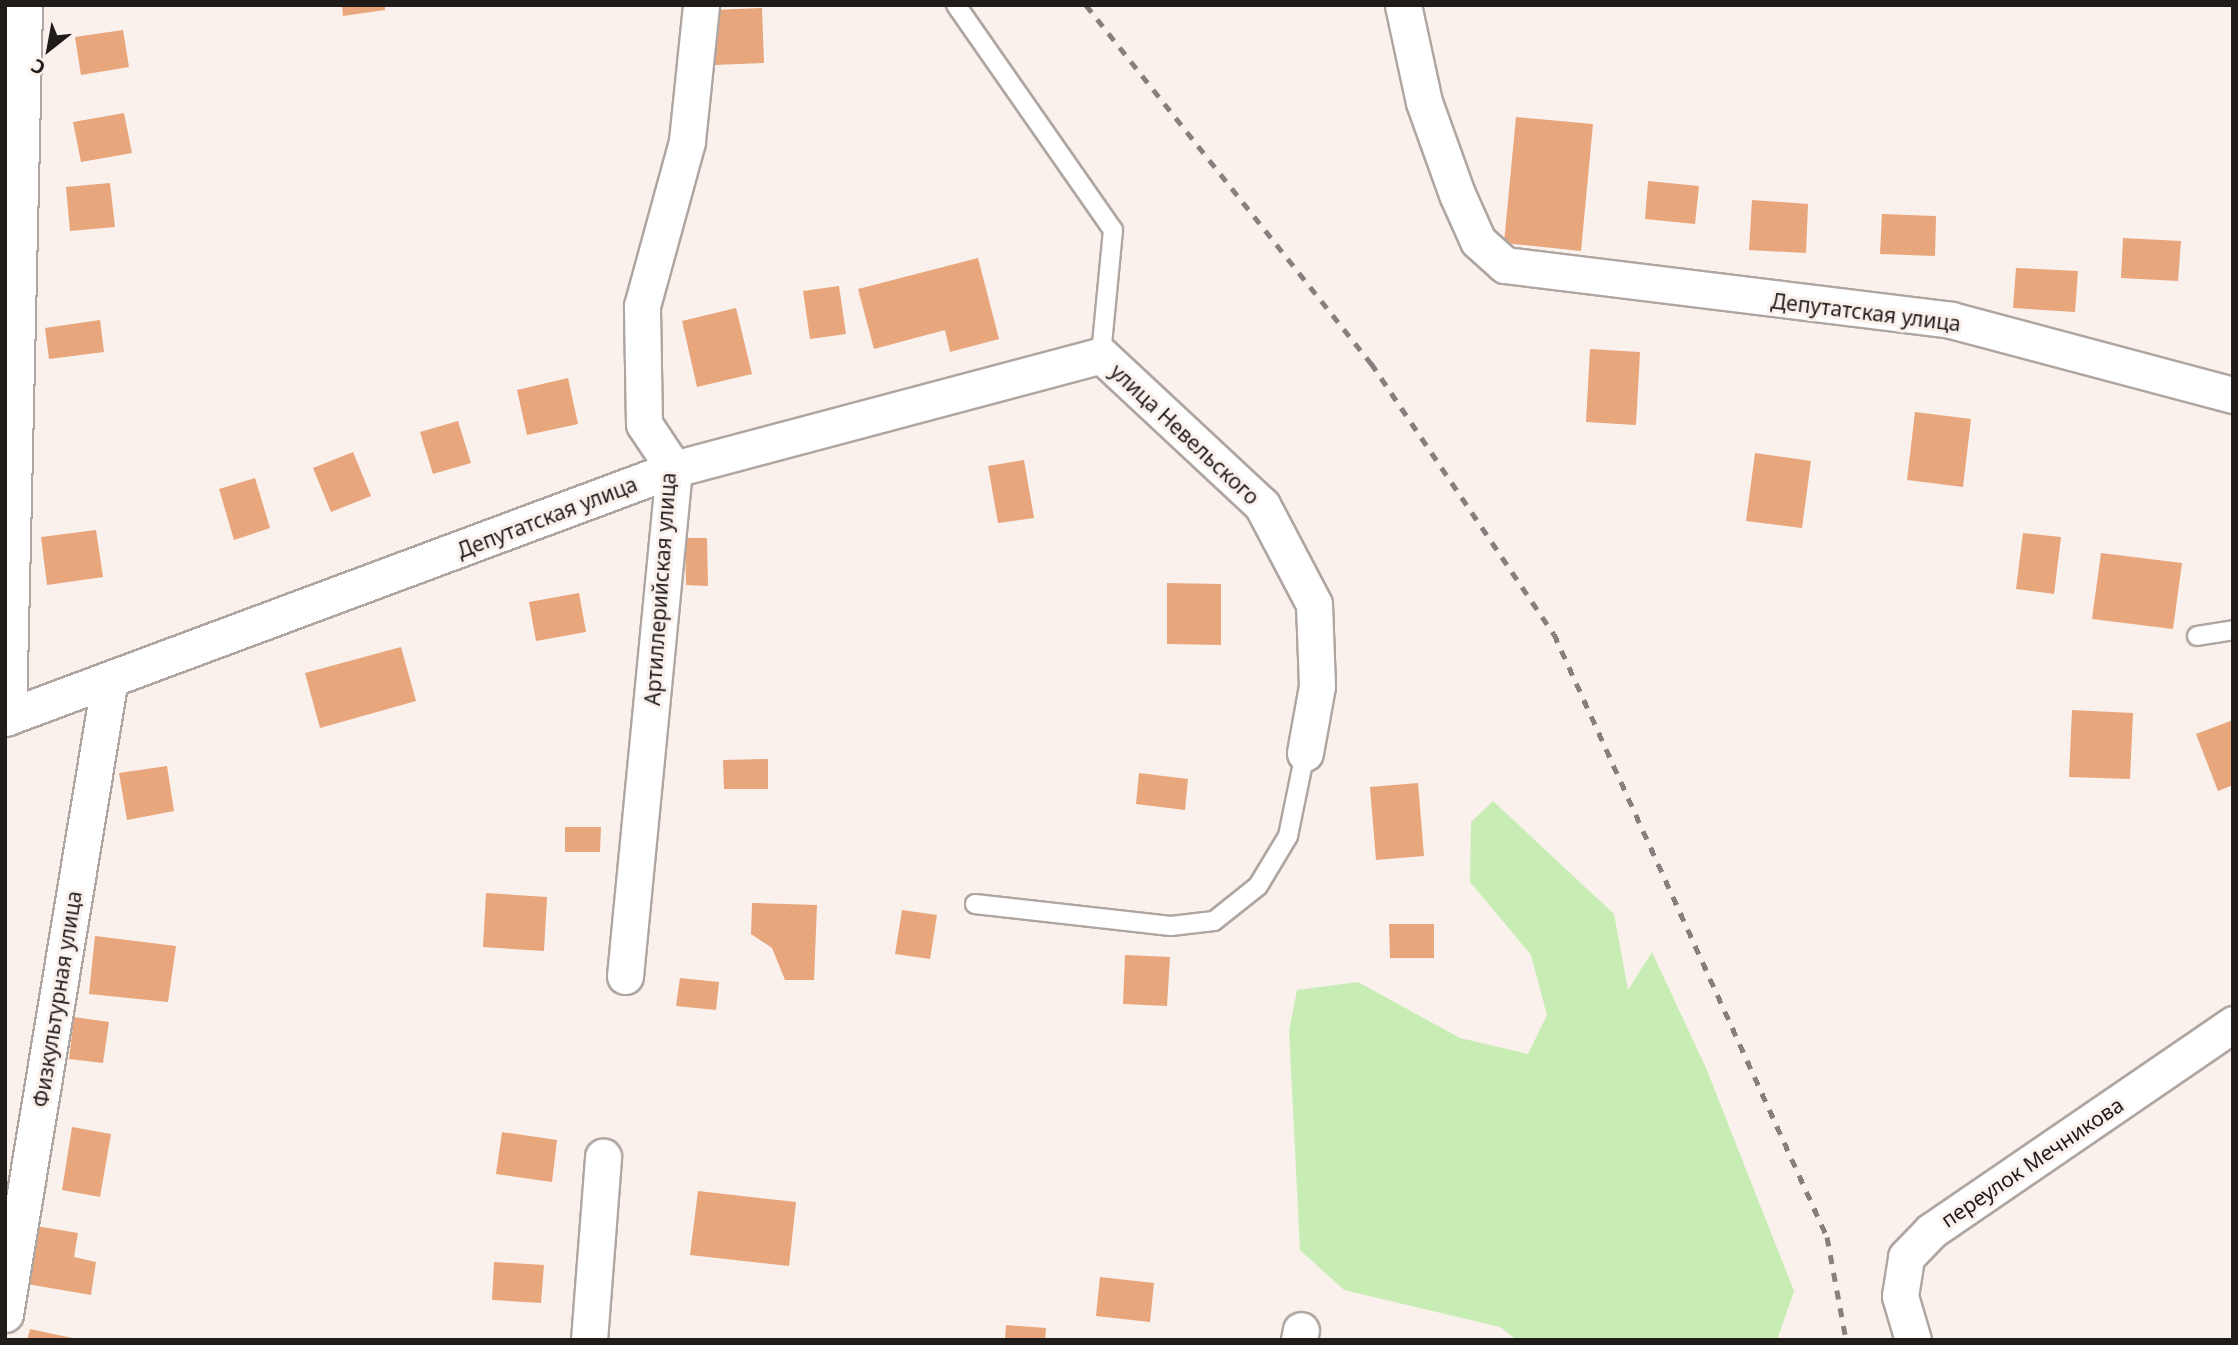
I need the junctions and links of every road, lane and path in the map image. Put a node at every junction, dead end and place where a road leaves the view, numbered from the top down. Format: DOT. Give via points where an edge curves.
graph roads {
  1 [pos="24,5"];
  2 [pos="701,5"];
  3 [pos="956,5"];
  4 [pos="1404,5"];
  5 [pos="1101,355"];
  6 [pos="2233,395"];
  7 [pos="674,469"];
  8 [pos="2233,630"];
  9 [pos="2197,636"];
  10 [pos="108,684"];
  11 [pos="7,718"];
  12 [pos="1305,753"];
  13 [pos="975,904"];
  14 [pos="625,976"];
  15 [pos="2233,1024"];
  16 [pos="603,1157"];
  17 [pos="5,1314"];
  18 [pos="589,1340"];
  19 [pos="1913,1340"];
  1 -- 11 [label="street"];
  2 -- 7 [label="street, Артиллерийская улица" via="687,141 642,306 644,424"];
  3 -- 5 [label="lane" via="1113,230"];
  4 -- 6 [label="street, Депутатская улица" via="1424,102 1457,194 1478,241 1495,258 1518,269 1951,320"];
  5 -- 7 [label="street, Депутатская улица"];
  5 -- 12 [label="street, улица Невельского" via="1262,505 1314,604 1317,686"];
  7 -- 10 [label="street, Депутатская улица"];
  7 -- 14 [label="street, Артиллерийская улица"];
  8 -- 9 [label="lane"];
  10 -- 11 [label="street, Депутатская улица"];
  10 -- 17 [label="street, Физкультурная улица"];
  12 -- 13 [label="lane" via="1288,836 1258,886 1214,921 1171,926"];
  15 -- 19 [label="street, переулок Мечникова" via="1931,1231 1906,1258 1900,1296"];
  16 -- 18 [label="street"];
}
